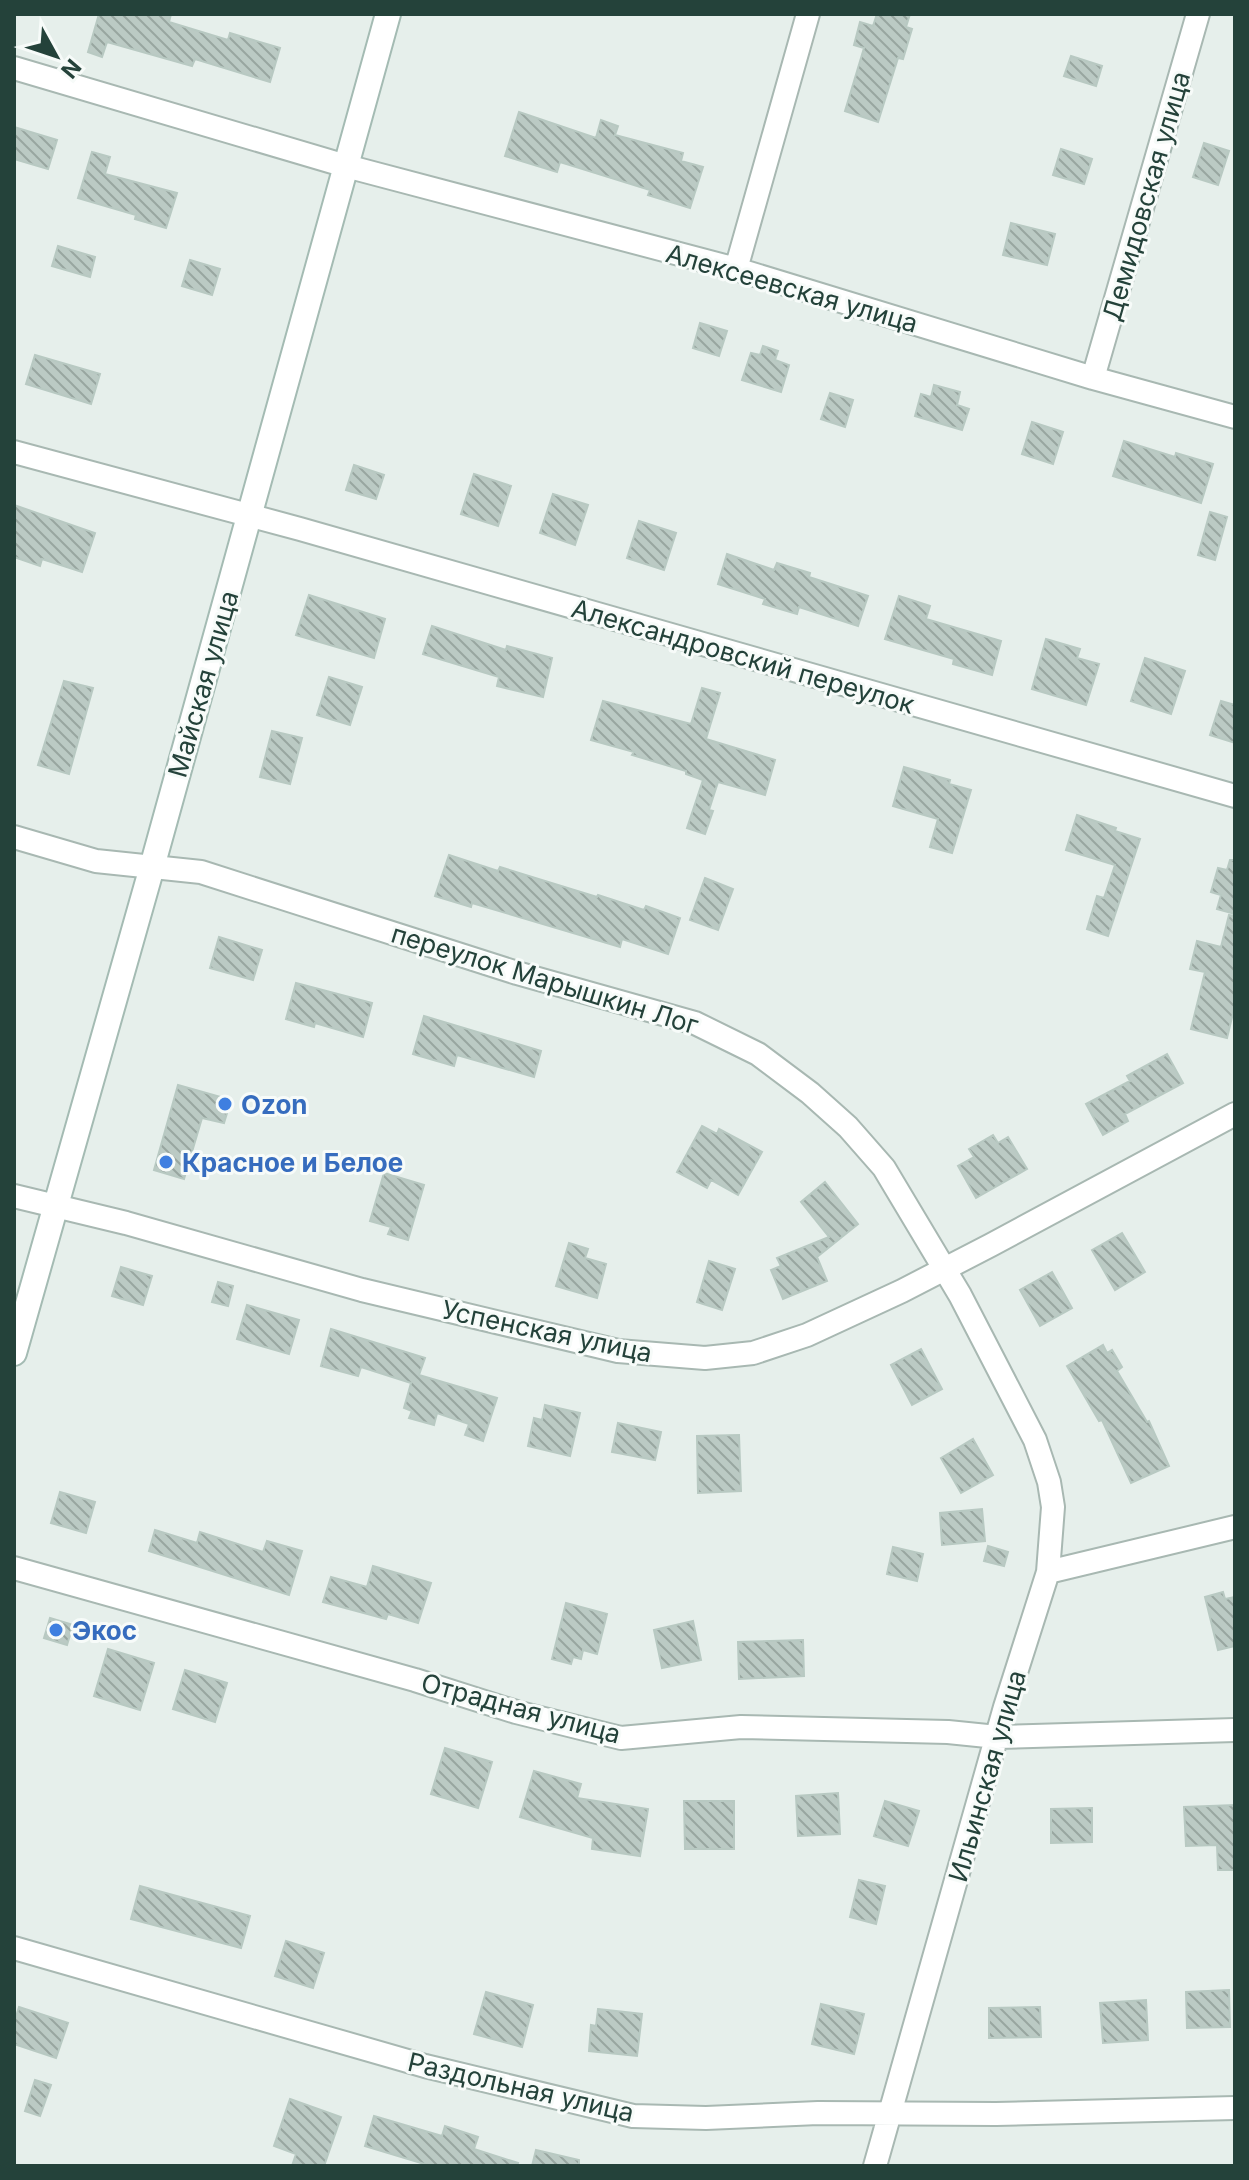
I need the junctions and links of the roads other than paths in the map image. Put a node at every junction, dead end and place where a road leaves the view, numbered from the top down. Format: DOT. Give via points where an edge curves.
graph roads {
  1 [pos="388,14"];
  2 [pos="808,14"];
  3 [pos="1198,14"];
  4 [pos="14,68"];
  5 [pos="346,166"];
  6 [pos="736,269"];
  7 [pos="1093,378"];
  8 [pos="1235,417"];
  9 [pos="14,452"];
  10 [pos="250,516"];
  11 [pos="1235,796"];
  12 [pos="14,837"];
  13 [pos="152,867"];
  14 [pos="1235,1114"];
  15 [pos="14,1196"];
  16 [pos="55,1207"];
  17 [pos="944,1268"];
  18 [pos="14,1353"];
  19 [pos="1235,1527"];
  20 [pos="14,1568"];
  21 [pos="1048,1572"];
  22 [pos="1235,1730"];
  23 [pos="997,1737"];
  24 [pos="14,1948"];
  25 [pos="1235,2108"];
  26 [pos="890,2115"];
  27 [pos="875,2166"];
  1 -- 5 [label="street, Майская улица"];
  2 -- 6 [label="street"];
  3 -- 7 [label="street, Демидовская улица"];
  4 -- 5 [label="street, Алексеевская улица"];
  5 -- 6 [label="street, Алексеевская улица"];
  5 -- 10 [label="street, Майская улица"];
  6 -- 7 [label="street, Алексеевская улица"];
  7 -- 8 [label="street, Алексеевская улица"];
  9 -- 10 [label="street, Александровский переулок"];
  10 -- 11 [label="street, Александровский переулок"];
  10 -- 13 [label="street, Майская улица"];
  12 -- 13 [label="street, переулок Марышкин Лог" via="96,861"];
  13 -- 16 [label="street, Майская улица"];
  13 -- 17 [label="street, переулок Марышкин Лог" via="201,872 517,973 695,1023 758,1054 848,1127 884,1168"];
  14 -- 17 [label="street, Успенская улица"];
  15 -- 16 [label="street, Успенская улица"];
  16 -- 17 [label="street, Успенская улица" via="362,1290 618,1351 660,1356 753,1353 807,1335"];
  16 -- 18 [label="street, Майская улица"];
  17 -- 21 [label="street, переулок Марышкин Лог" via="1035,1440 1053,1507"];
  19 -- 21 [label="street"];
  20 -- 23 [label="street, Отрадная улица" via="621,1738 741,1727"];
  21 -- 23 [label="street, Ильинская улица"];
  22 -- 23 [label="street, Отрадная улица"];
  23 -- 26 [label="street, Ильинская улица"];
  24 -- 26 [label="street, Раздольная улица" via="425,2066 633,2116"];
  25 -- 26 [label="street, Раздольная улица"];
  26 -- 27 [label="street, Ильинская улица"];
}
